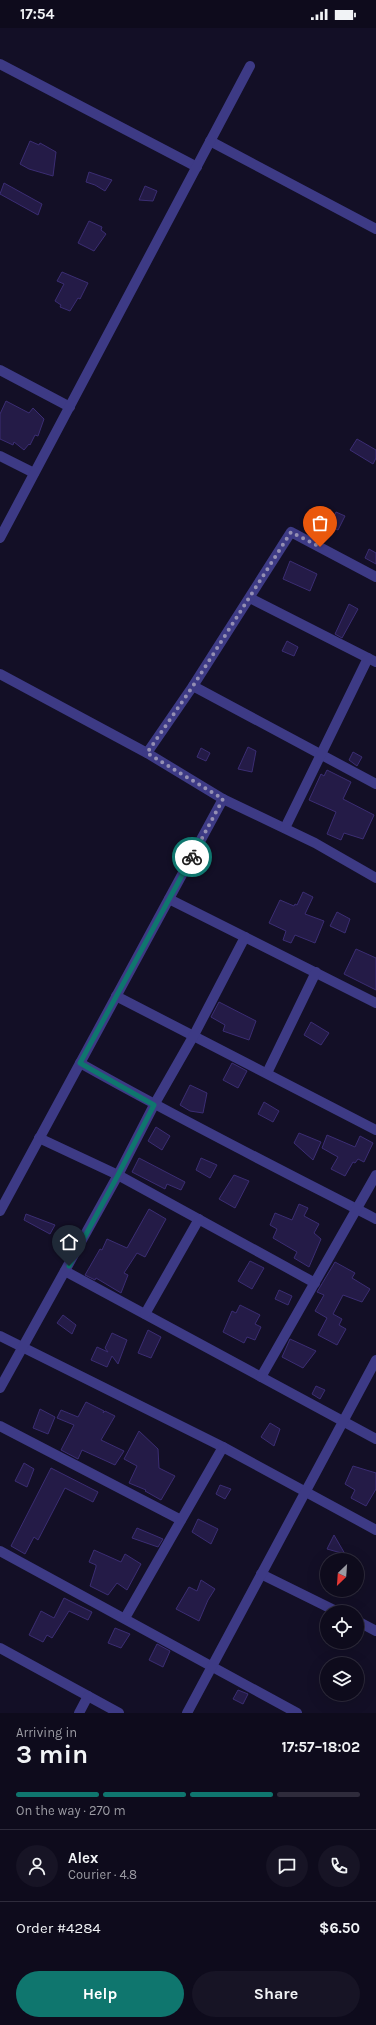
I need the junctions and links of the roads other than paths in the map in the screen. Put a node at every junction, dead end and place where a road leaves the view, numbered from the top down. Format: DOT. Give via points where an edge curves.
graph roads {
  1 [pos="0,64"];
  2 [pos="250,66"];
  3 [pos="210,141"];
  4 [pos="197,167"];
  5 [pos="376,230"];
  6 [pos="0,370"];
  7 [pos="70,407"];
  8 [pos="0,456"];
  9 [pos="34,473"];
  10 [pos="0,538"];
  11 [pos="376,577"];
  12 [pos="250,598"];
  13 [pos="372,660"];
  14 [pos="0,674"];
  15 [pos="193,686"];
  16 [pos="147,753"];
  17 [pos="320,755"];
  18 [pos="376,784"];
  19 [pos="223,799"];
  20 [pos="285,828"];
  21 [pos="376,878"];
  22 [pos="169,899"];
  23 [pos="245,937"];
  24 [pos="316,972"];
  25 [pos="116,996"];
  26 [pos="376,1003"];
  27 [pos="194,1035"];
  28 [pos="80,1063"];
  29 [pos="267,1073"];
  30 [pos="154,1105"];
  31 [pos="376,1130"];
  32 [pos="39,1138"];
  33 [pos="118,1175"];
  34 [pos="376,1175"];
  35 [pos="357,1209"];
  36 [pos="0,1211"];
  37 [pos="199,1219"];
  38 [pos="376,1219"];
  39 [pos="65,1271"];
  40 [pos="315,1283"];
  41 [pos="145,1314"];
  42 [pos="0,1336"];
  43 [pos="22,1348"];
  44 [pos="376,1360"];
  45 [pos="262,1377"];
  46 [pos="0,1388"];
  47 [pos="344,1420"];
  48 [pos="0,1426"];
  49 [pos="376,1439"];
  50 [pos="223,1447"];
  51 [pos="305,1492"];
  52 [pos="181,1520"];
  53 [pos="376,1530"];
  54 [pos="0,1550"];
  55 [pos="261,1574"];
  56 [pos="324,1605"];
  57 [pos="125,1618"];
  58 [pos="364,1625"];
  59 [pos="376,1631"];
  60 [pos="0,1648"];
  61 [pos="212,1666"];
  62 [pos="88,1696"];
  63 [pos="79,1713"];
  64 [pos="119,1713"];
  65 [pos="187,1713"];
  66 [pos="297,1713"];
  1 -- 4 [label="street"];
  2 -- 3 [label="street"];
  3 -- 4 [label="street"];
  3 -- 5 [label="street"];
  4 -- 7 [label="street"];
  6 -- 7 [label="street"];
  7 -- 9 [label="street"];
  8 -- 9 [label="street"];
  9 -- 10 [label="street"];
  11 -- 12 [label="street" via="291,532"];
  12 -- 13 [label="street"];
  12 -- 15 [label="street"];
  13 -- 17 [label="street"];
  14 -- 16 [label="street"];
  15 -- 16 [label="street"];
  15 -- 17 [label="street"];
  16 -- 19 [label="street"];
  17 -- 18 [label="street"];
  17 -- 20 [label="street"];
  19 -- 20 [label="street"];
  19 -- 22 [label="street"];
  20 -- 21 [label="street"];
  22 -- 23 [label="street"];
  22 -- 25 [label="street"];
  23 -- 24 [label="street"];
  23 -- 27 [label="street"];
  24 -- 26 [label="street"];
  24 -- 29 [label="street"];
  25 -- 27 [label="street"];
  25 -- 28 [label="street"];
  27 -- 29 [label="street"];
  27 -- 30 [label="street"];
  28 -- 30 [label="street"];
  28 -- 32 [label="street"];
  29 -- 31 [label="street"];
  30 -- 33 [label="street"];
  30 -- 35 [label="street"];
  32 -- 33 [label="street"];
  32 -- 36 [label="street"];
  33 -- 37 [label="street"];
  33 -- 39 [label="street"];
  34 -- 35 [label="street"];
  35 -- 38 [label="street"];
  35 -- 40 [label="street"];
  37 -- 40 [label="street"];
  37 -- 41 [label="street"];
  39 -- 41 [label="street"];
  39 -- 43 [label="street"];
  40 -- 45 [label="street"];
  41 -- 45 [label="street"];
  42 -- 43 [label="street"];
  43 -- 46 [label="street"];
  43 -- 50 [label="street"];
  44 -- 47 [label="street"];
  45 -- 47 [label="street"];
  47 -- 49 [label="street"];
  47 -- 51 [label="street"];
  48 -- 52 [label="street"];
  50 -- 51 [label="street"];
  50 -- 52 [label="street"];
  51 -- 53 [label="street"];
  51 -- 55 [label="street"];
  52 -- 57 [label="street"];
  54 -- 57 [label="street"];
  55 -- 56 [label="street"];
  55 -- 61 [label="street"];
  57 -- 61 [label="street"];
  58 -- 59 [label="street"];
  60 -- 62 [label="street"];
  61 -- 65 [label="street"];
  61 -- 66 [label="street"];
  62 -- 63 [label="street"];
  62 -- 64 [label="street"];
}
